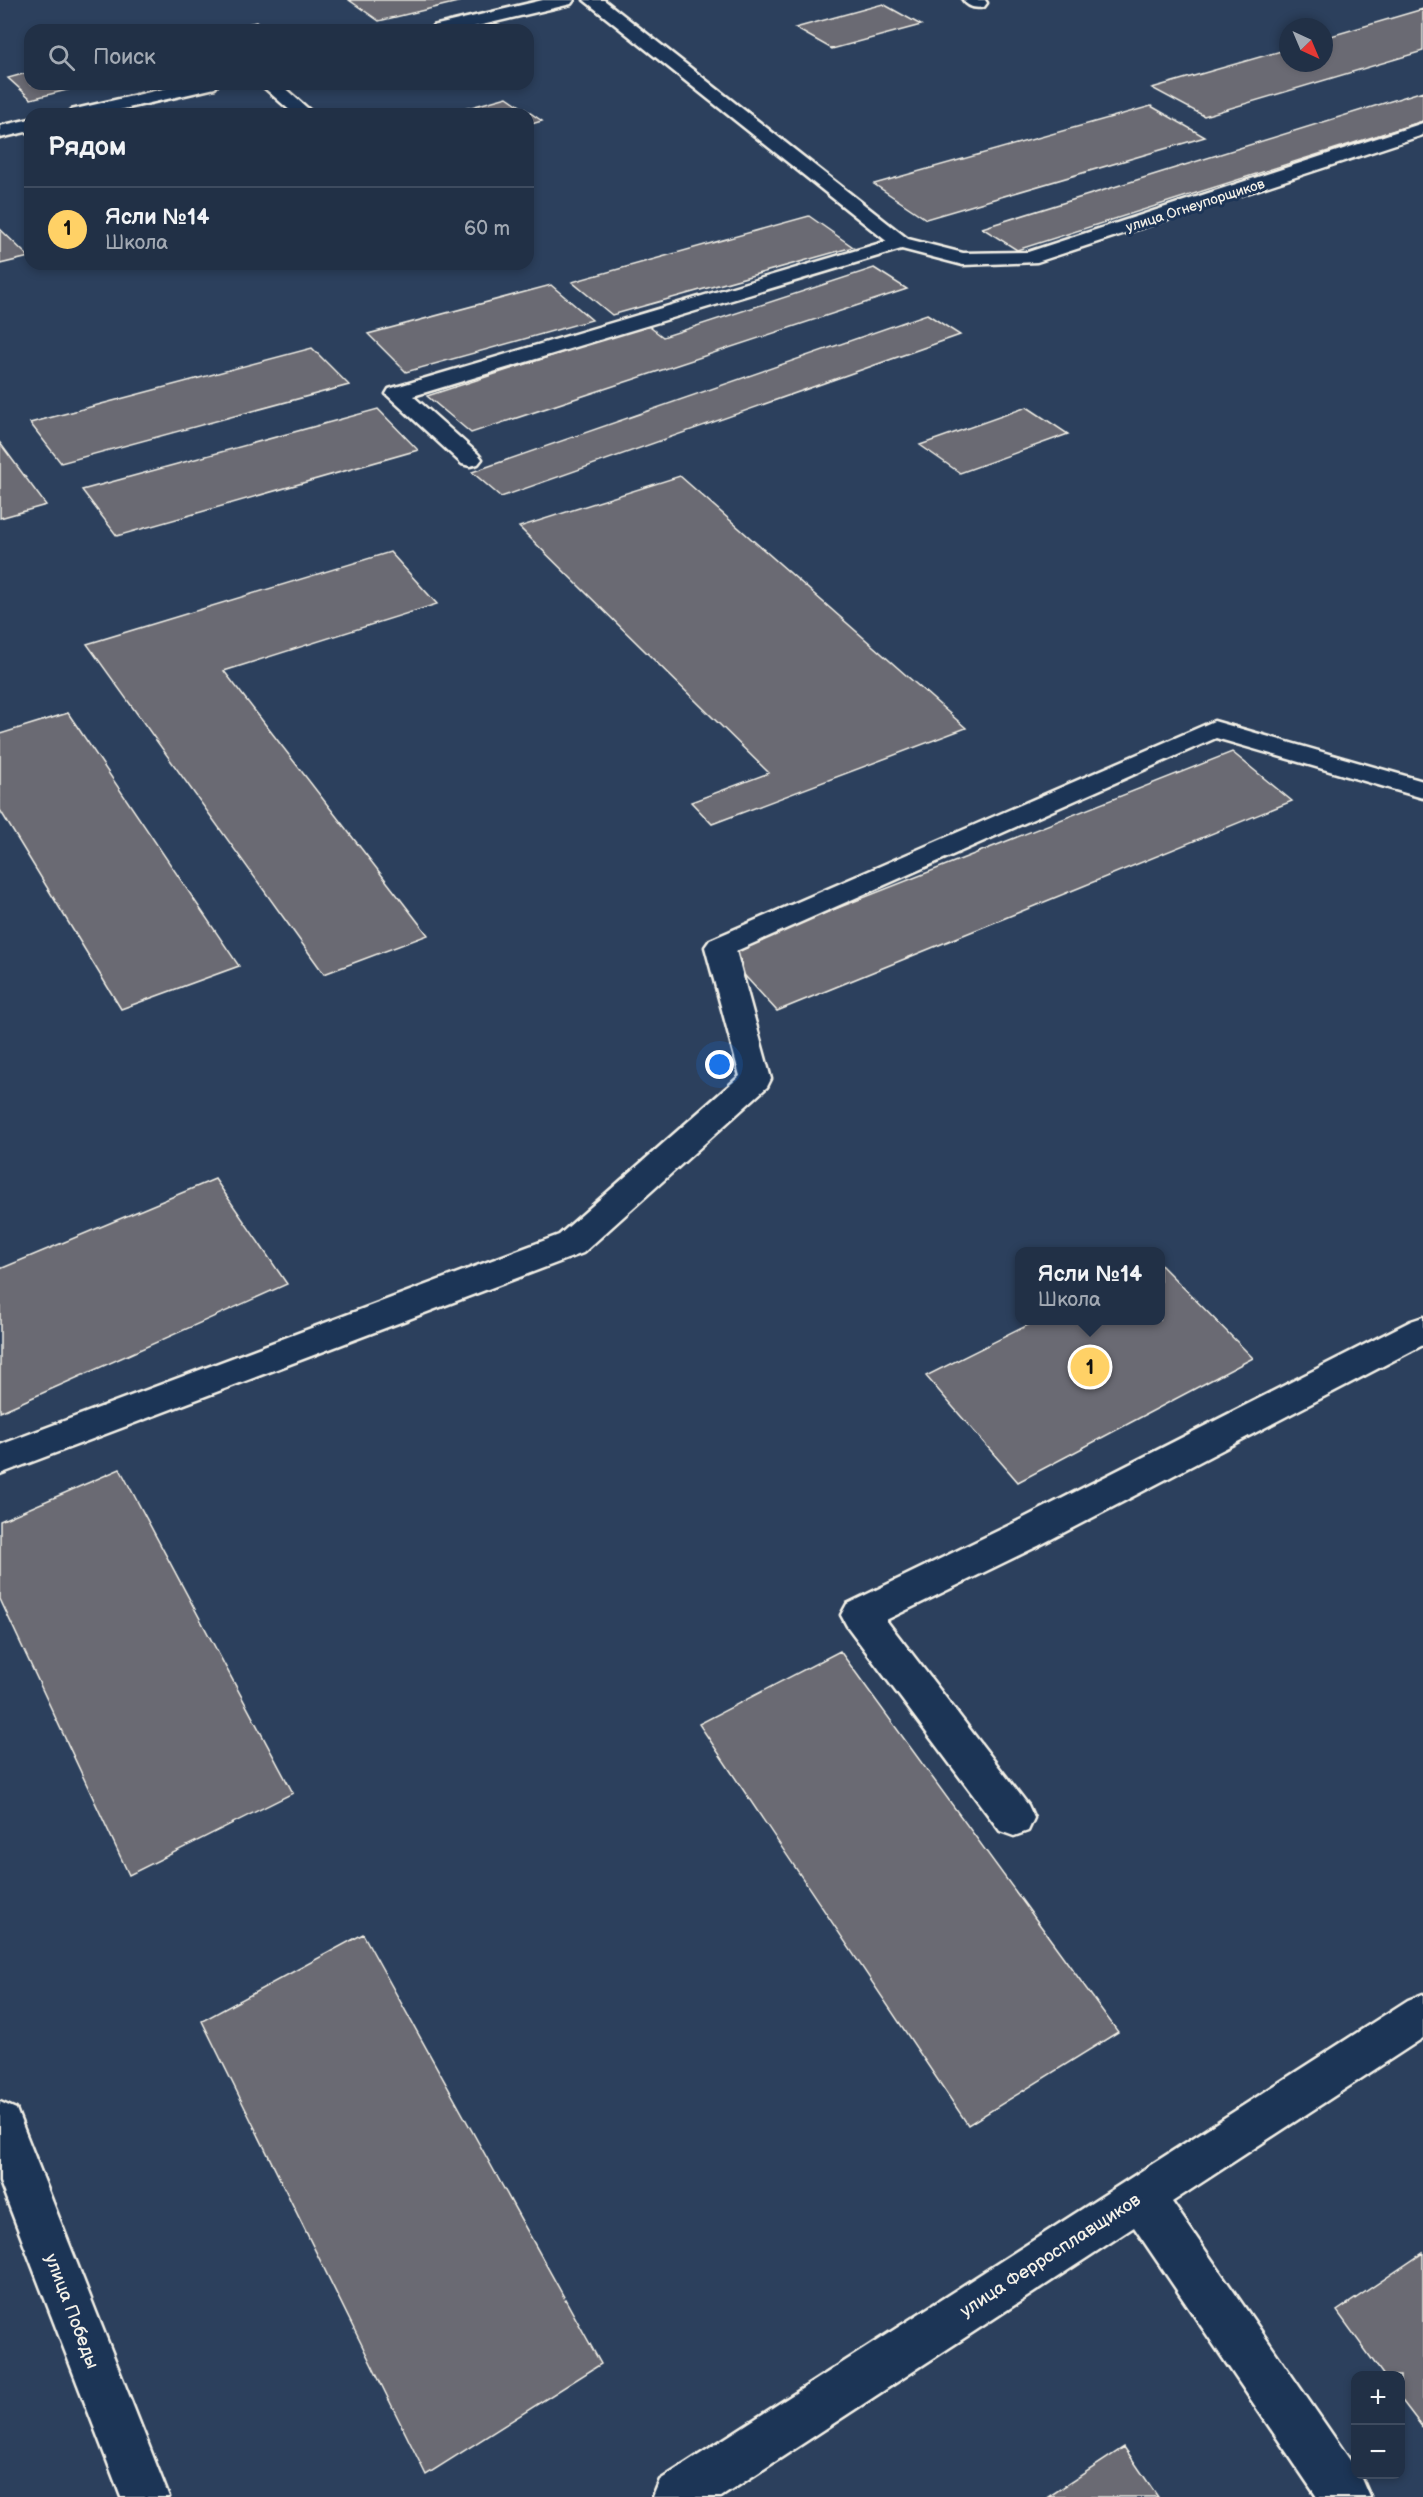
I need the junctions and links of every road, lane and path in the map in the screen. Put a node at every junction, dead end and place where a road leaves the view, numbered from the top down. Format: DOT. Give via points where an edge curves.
graph roads {
  1 [pos="565,0"];
  2 [pos="593,0"];
  3 [pos="464,24"];
  4 [pos="183,90"];
  5 [pos="276,90"];
  6 [pos="104,108"];
  7 [pos="298,108"];
  8 [pos="24,126"];
  9 [pos="1423,129"];
  10 [pos="0,132"];
  11 [pos="901,243"];
  12 [pos="470,459"];
  13 [pos="1423,790"];
  14 [pos="1423,1330"];
  15 [pos="0,1460"];
  16 [pos="1014,1818"];
  17 [pos="1423,2014"];
  18 [pos="0,2124"];
  19 [pos="1141,2197"];
  20 [pos="145,2497"];
  21 [pos="677,2497"];
  22 [pos="1346,2497"];
  1 -- 3 [label="street"];
  2 -- 11 [label="street"];
  4 -- 6 [label="street"];
  5 -- 7 [label="street"];
  8 -- 10 [label="street"];
  9 -- 11 [label="street, улица Огнеупорщиков" via="1030,258 963,259"];
  11 -- 12 [label="street" via="397,394"];
  13 -- 15 [label="street" via="1214,729 720,947 756,1079 571,1244"];
  14 -- 16 [label="street" via="1025,1535 860,1615"];
  17 -- 19 [label="street, улица Ферросплавщиков"];
  18 -- 20 [label="street, улица Победы"];
  19 -- 21 [label="street, улица Ферросплавщиков"];
  19 -- 22 [label="street"];
}
